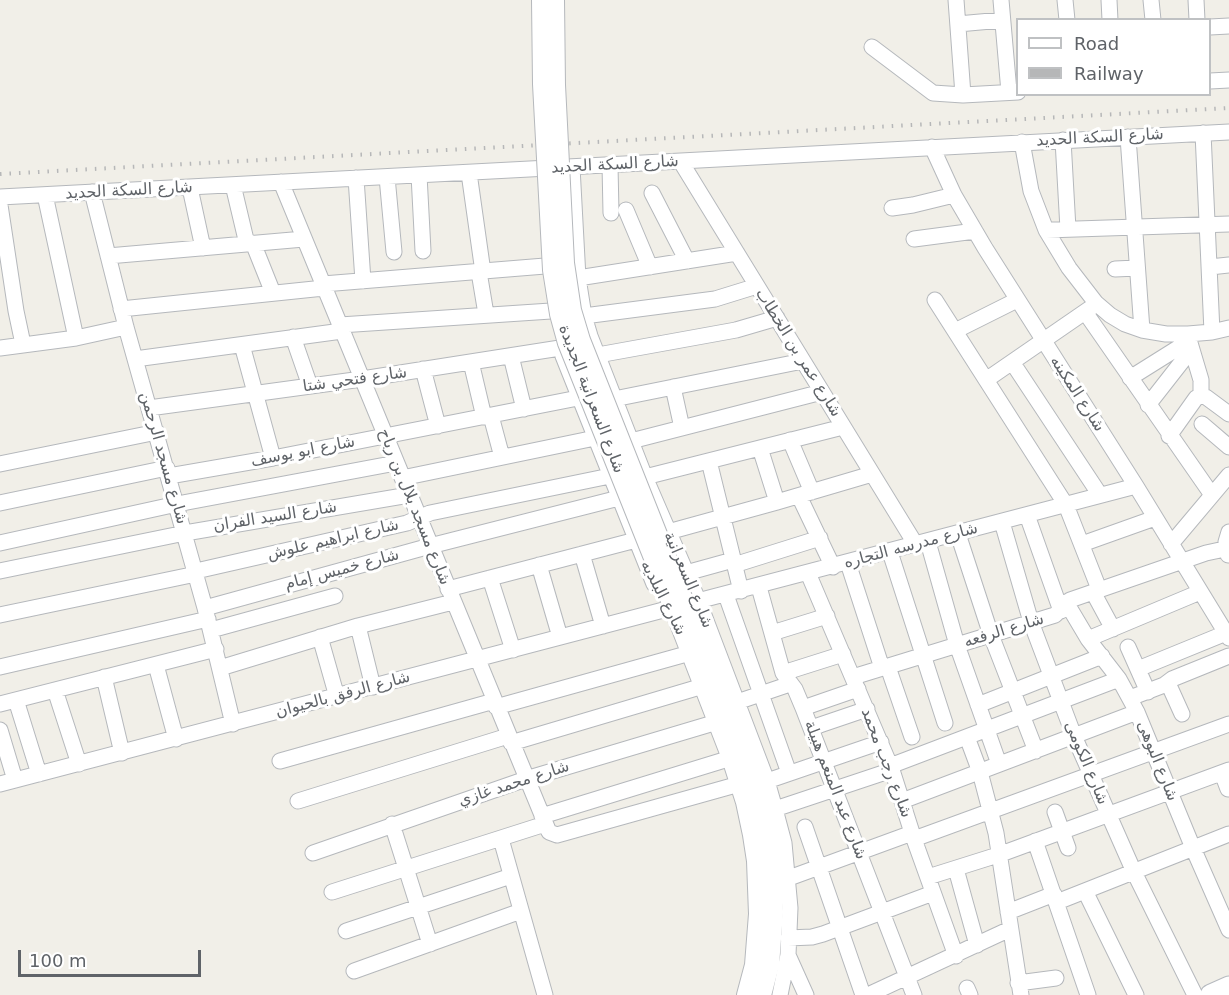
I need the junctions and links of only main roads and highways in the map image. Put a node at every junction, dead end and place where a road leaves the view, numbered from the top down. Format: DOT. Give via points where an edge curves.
graph roads {
  1 [pos="1229,987"];
  2 [pos="1211,995"];
  1 -- 2 [label="main road"];
}
